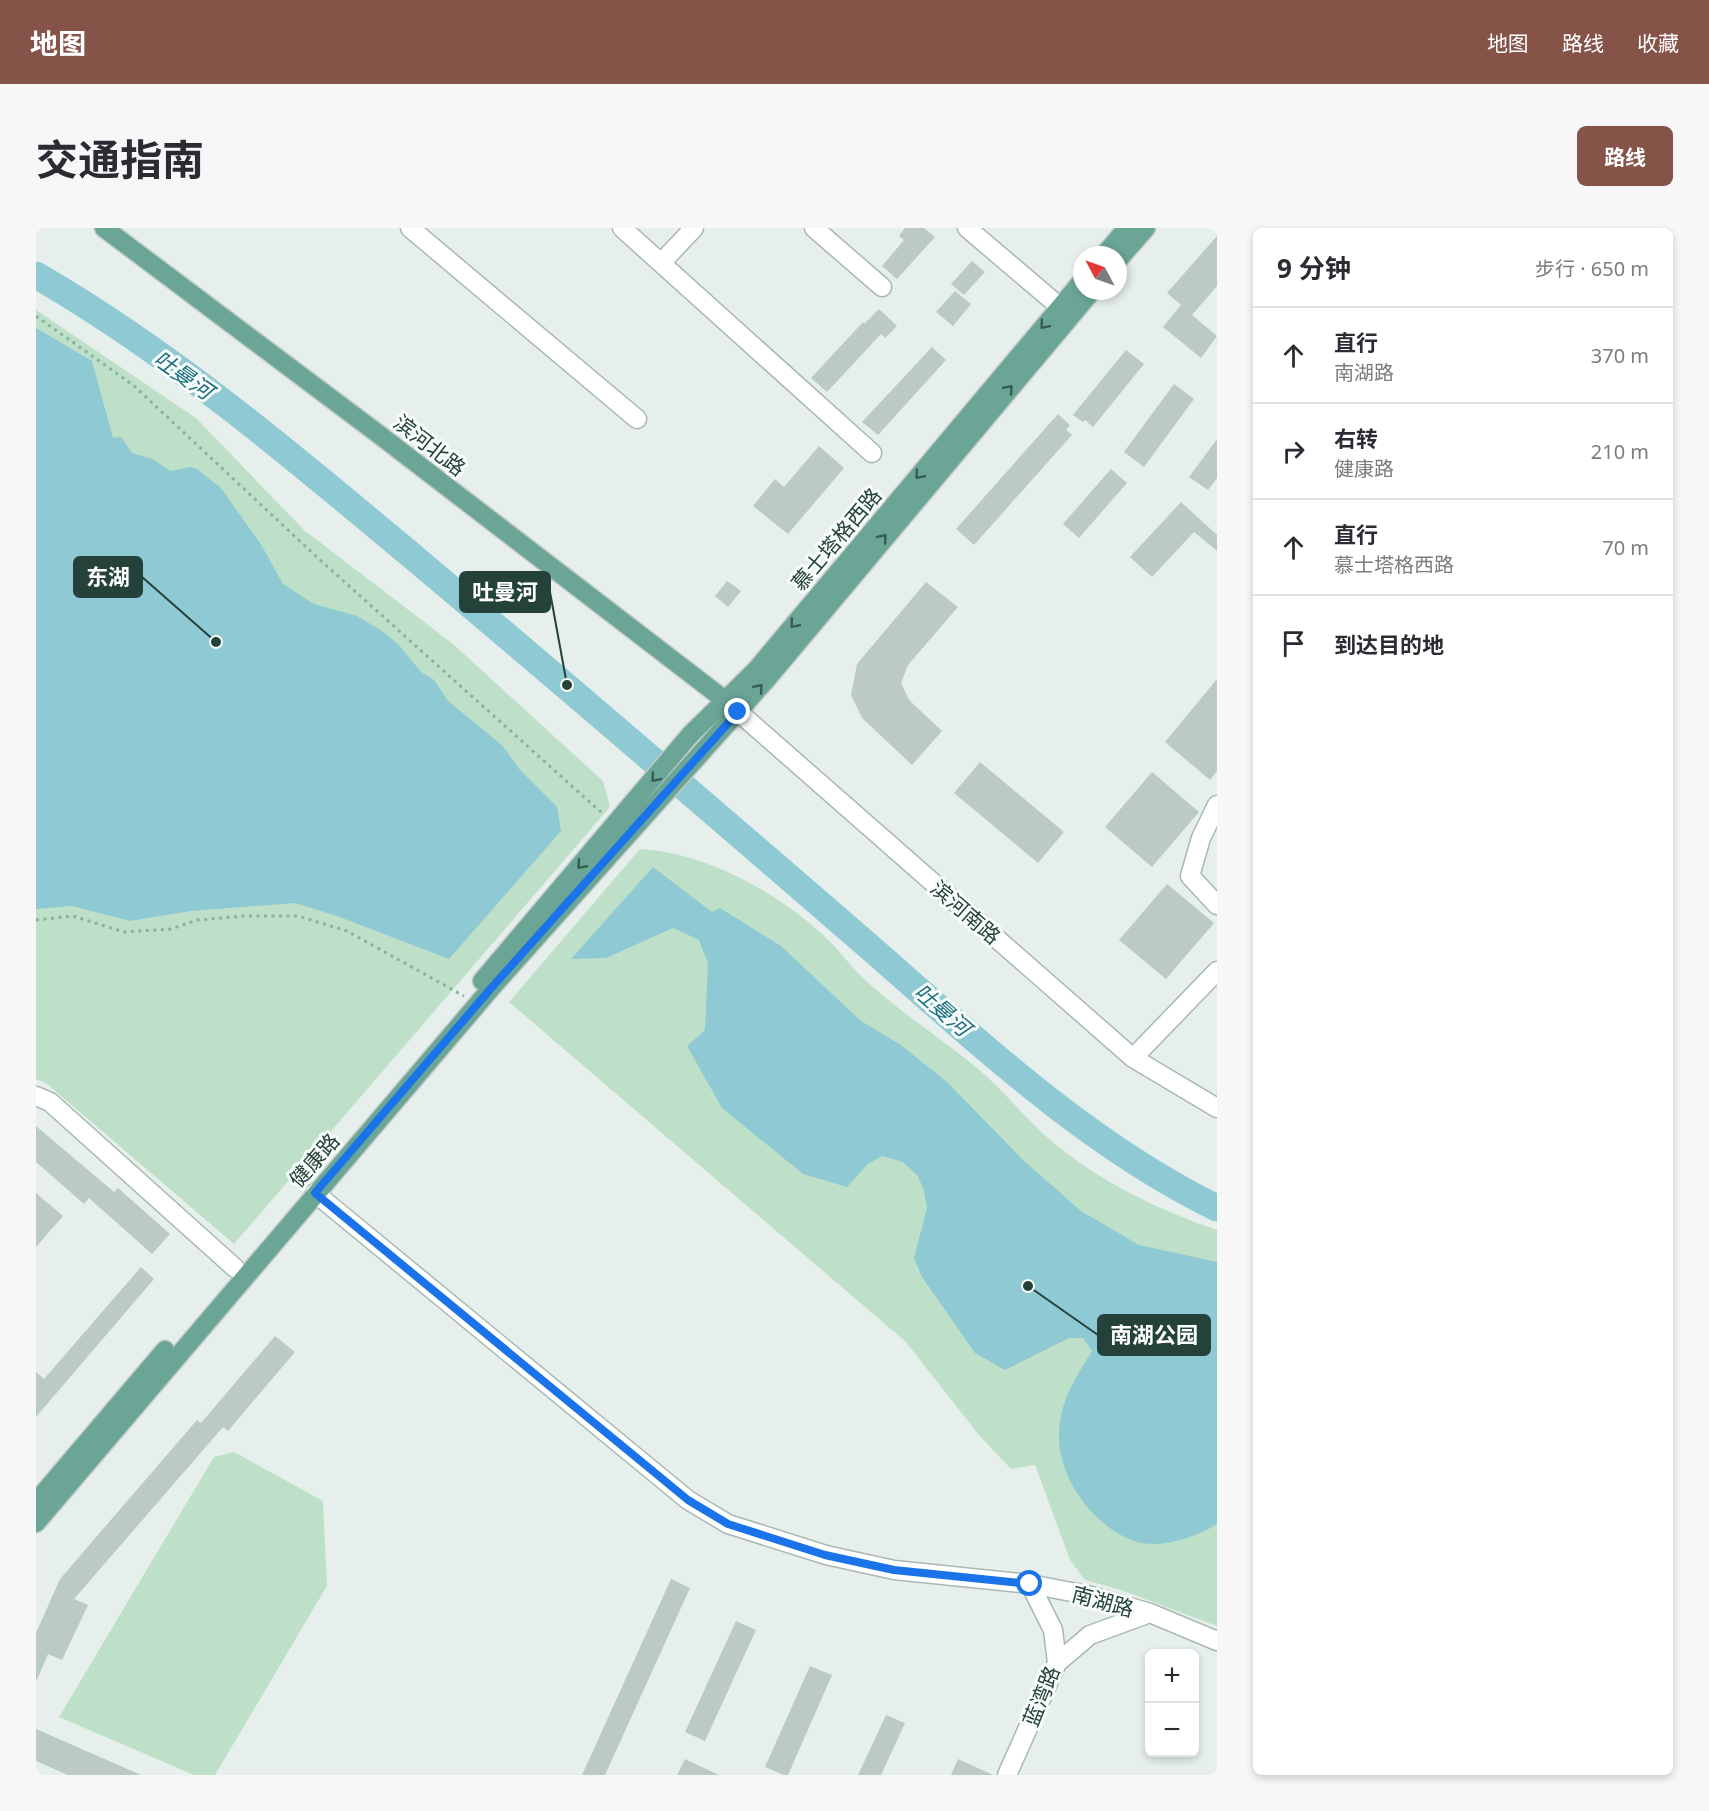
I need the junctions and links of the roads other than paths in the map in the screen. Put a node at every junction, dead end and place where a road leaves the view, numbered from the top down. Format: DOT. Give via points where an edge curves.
graph roads {
  1 [pos="104,228"];
  2 [pos="410,228"];
  3 [pos="622,228"];
  4 [pos="694,228"];
  5 [pos="813,228"];
  6 [pos="968,228"];
  7 [pos="1127,228"];
  8 [pos="1146,228"];
  9 [pos="1112,246"];
  10 [pos="1127,250"];
  11 [pos="662,263"];
  12 [pos="882,287"];
  13 [pos="1073,292"];
  14 [pos="1084,300"];
  15 [pos="1060,307"];
  16 [pos="637,419"];
  17 [pos="872,453"];
  18 [pos="732,707"];
  19 [pos="1217,805"];
  20 [pos="623,826"];
  21 [pos="1217,905"];
  22 [pos="1217,971"];
  23 [pos="1133,1058"];
  24 [pos="36,1096"];
  25 [pos="1217,1108"];
  26 [pos="315,1193"];
  27 [pos="235,1268"];
  28 [pos="36,1502"];
  29 [pos="36,1523"];
  30 [pos="1030,1584"];
  31 [pos="1150,1613"];
  32 [pos="1217,1641"];
  33 [pos="1057,1663"];
  34 [pos="1007,1775"];
  1 -- 18 [label="main road, 滨河北路"];
  2 -- 16 [label="street"];
  3 -- 11 [label="street"];
  4 -- 11 [label="street"];
  5 -- 12 [label="street"];
  6 -- 15 [label="street"];
  7 -- 9 [label="main road"];
  8 -- 10 [label="main road"];
  11 -- 17 [label="street"];
  13 -- 15 [label="main road, 慕士塔格西路"];
  18 -- 14 [label="main road, 慕士塔格西路, one-way"];
  15 -- 18 [label="main road, 慕士塔格西路, one-way" via="763,661"];
  18 -- 20 [label="main road, 慕士塔格西路" via="705,747"];
  18 -- 20 [label="main road, 慕士塔格西路, one-way" via="690,735"];
  18 -- 23 [label="street, 滨河南路"];
  19 -- 21 [label="street" via="1201,838 1190,876"];
  20 -- 26 [label="main road, 健康路" via="493,986"];
  20 -- 27 [label="main road, 健康路, one-way" via="467,998"];
  22 -- 23 [label="street"];
  23 -- 25 [label="street, 滨河南路"];
  24 -- 27 [label="street" via="50,1102"];
  26 -- 29 [label="main road, 健康路"];
  26 -- 30 [label="street, 南湖路" via="688,1500 728,1524 825,1555 894,1570"];
  27 -- 28 [label="main road, 健康路"];
  30 -- 31 [label="street, 南湖路"];
  30 -- 33 [label="street, 蓝湾路" via="1053,1630"];
  31 -- 32 [label="street, 南湖路"];
  31 -- 33 [label="street" via="1090,1635"];
  33 -- 34 [label="street, 蓝湾路"];
}
